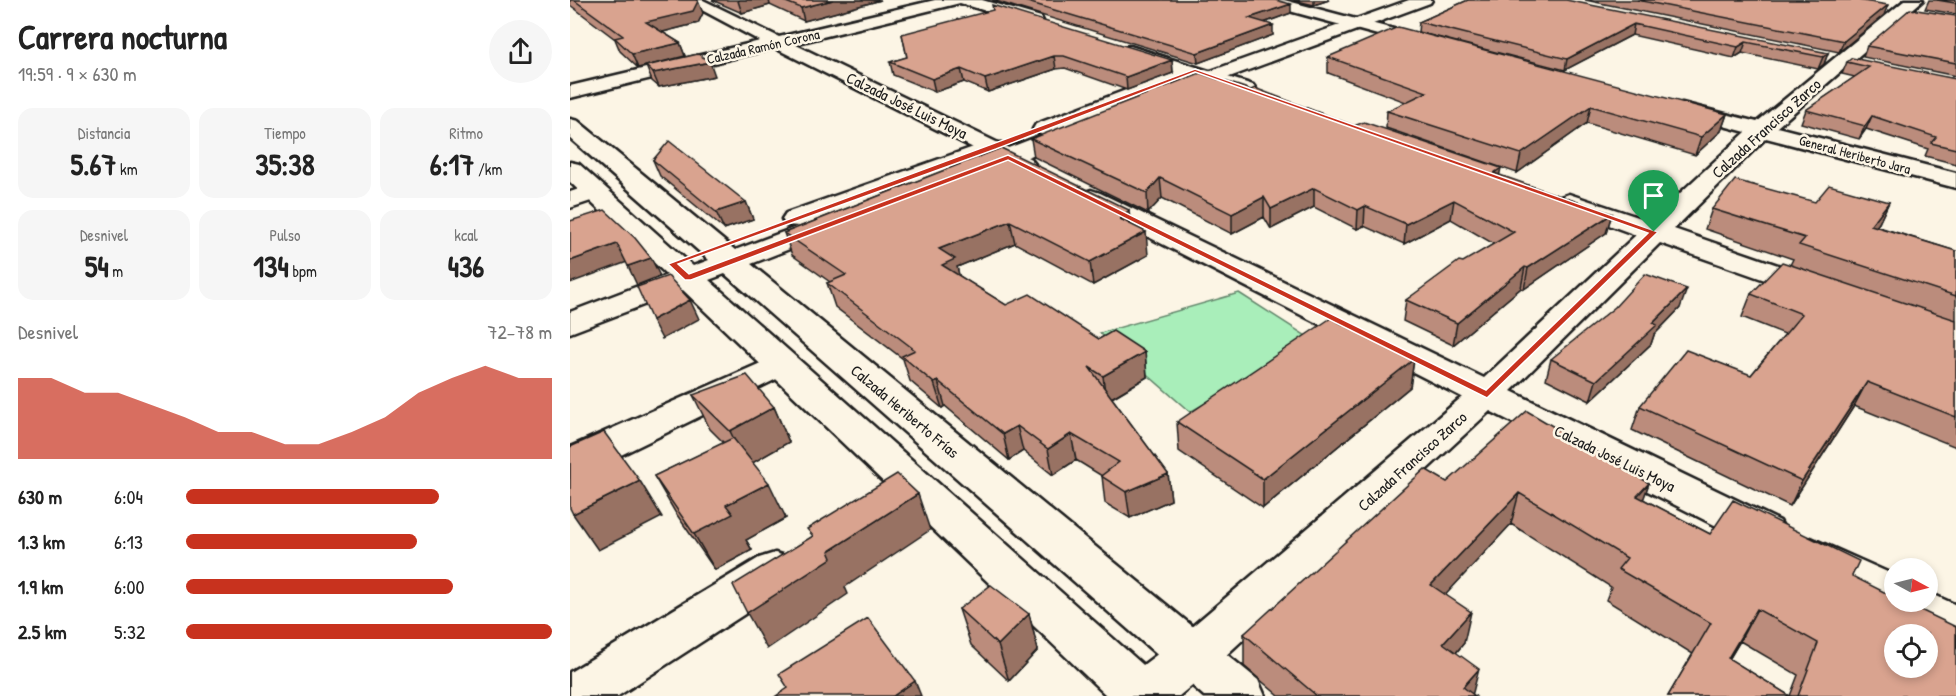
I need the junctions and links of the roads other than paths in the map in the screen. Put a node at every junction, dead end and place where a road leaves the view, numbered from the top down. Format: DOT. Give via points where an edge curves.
graph roads {
  1 [pos="691,0"];
  2 [pos="955,0"];
  3 [pos="965,0"];
  4 [pos="1266,0"];
  5 [pos="1397,0"];
  6 [pos="1424,0"];
  7 [pos="1906,9"];
  8 [pos="1350,22"];
  9 [pos="1053,27"];
  10 [pos="779,41"];
  11 [pos="1107,44"];
  12 [pos="1448,49"];
  13 [pos="1202,73"];
  14 [pos="570,92"];
  15 [pos="1265,96"];
  16 [pos="1668,106"];
  17 [pos="570,126"];
  18 [pos="1761,130"];
  19 [pos="1001,153"];
  20 [pos="1956,181"];
  21 [pos="578,187"];
  22 [pos="1543,193"];
  23 [pos="1654,232"];
  24 [pos="722,255"];
  25 [pos="680,271"];
  26 [pos="1833,294"];
  27 [pos="570,301"];
  28 [pos="570,323"];
  29 [pos="782,364"];
  30 [pos="1487,394"];
  31 [pos="570,463"];
  32 [pos="813,547"];
  33 [pos="1884,591"];
  34 [pos="1925,612"];
  35 [pos="1956,627"];
  36 [pos="1192,656"];
  37 [pos="575,696"];
  38 [pos="1142,696"];
  39 [pos="1240,696"];
  1 -- 10 [label="street, Calzada José Luis Moya"];
  2 -- 10 [label="street, Calzada Ramón Corona"];
  3 -- 9 [label="street"];
  4 -- 8 [label="street"];
  5 -- 8 [label="street"];
  6 -- 8 [label="street"];
  7 -- 18 [label="street, Calzada Francisco Zarco"];
  8 -- 12 [label="street"];
  8 -- 13 [label="street"];
  10 -- 14 [label="street, Calzada Ramón Corona"];
  10 -- 19 [label="street, Calzada José Luis Moya"];
  11 -- 13 [label="street"];
  13 -- 15 [label="street"];
  13 -- 19 [label="street"];
  16 -- 18 [label="street, General Heriberto Jara"];
  17 -- 24 [label="street, Calzada Heriberto Frías"];
  18 -- 20 [label="street, General Heriberto Jara"];
  18 -- 23 [label="street, Calzada Francisco Zarco"];
  19 -- 24 [label="street"];
  19 -- 30 [label="street, Calzada José Luis Moya"];
  21 -- 25 [label="street"];
  22 -- 23 [label="street"];
  23 -- 26 [label="street"];
  23 -- 30 [label="street, Calzada Francisco Zarco"];
  24 -- 25 [label="street"];
  24 -- 36 [label="street, Calzada Heriberto Frías"];
  25 -- 27 [label="street"];
  25 -- 28 [label="street"];
  25 -- 29 [label="street"];
  29 -- 31 [label="street"];
  29 -- 38 [label="street" via="898,495"];
  30 -- 33 [label="street, Calzada José Luis Moya"];
  30 -- 36 [label="street, Calzada Francisco Zarco"];
  32 -- 37 [label="street"];
  34 -- 35 [label="street"];
  36 -- 38 [label="street, Calzada Francisco Zarco"];
  36 -- 39 [label="street, Calzada Heriberto Frías"];
}
